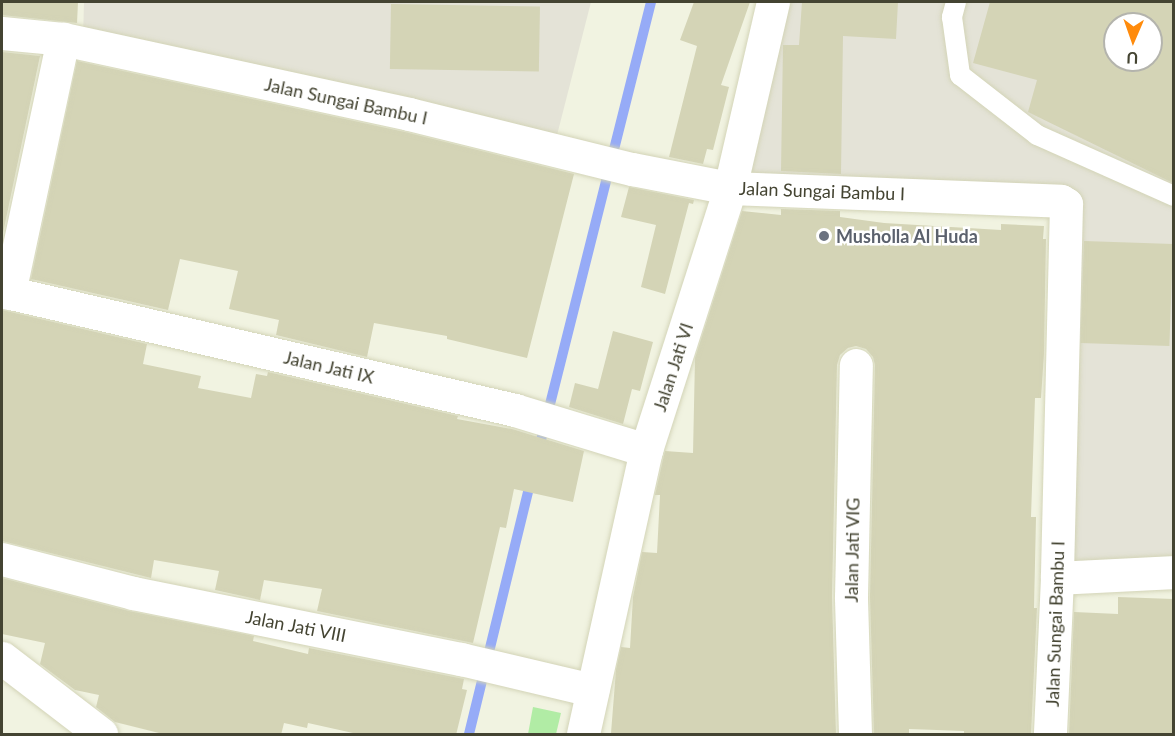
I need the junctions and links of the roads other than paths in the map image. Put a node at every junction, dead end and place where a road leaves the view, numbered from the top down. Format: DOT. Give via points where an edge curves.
graph roads {
  1 [pos="773,2"];
  2 [pos="956,2"];
  3 [pos="2,33"];
  4 [pos="63,39"];
  5 [pos="730,188"];
  6 [pos="1173,196"];
  7 [pos="5,292"];
  8 [pos="856,365"];
  9 [pos="646,450"];
  10 [pos="2,559"];
  11 [pos="1173,572"];
  12 [pos="1057,578"];
  13 [pos="2,658"];
  14 [pos="592,690"];
  15 [pos="101,735"];
  16 [pos="583,735"];
  17 [pos="855,735"];
  18 [pos="1050,735"];
  1 -- 5 [label="street, Jalan Jati VI"];
  2 -- 6 [label="lane" via="952,16 960,75 1037,135"];
  3 -- 4 [label="street, Jalan Sungai Bambu I"];
  4 -- 5 [label="street, Jalan Sungai Bambu I"];
  4 -- 7 [label="street, Jalan Jati IX"];
  5 -- 9 [label="street, Jalan Jati VI"];
  5 -- 12 [label="street, Jalan Sungai Bambu I" via="1066,204"];
  7 -- 9 [label="street, Jalan Jati IX" via="515,410"];
  8 -- 17 [label="street, Jalan Jati VIG" via="851,597"];
  9 -- 14 [label="street, Jalan Jati VI"];
  10 -- 14 [label="street, Jalan Jati VIII" via="133,593 461,659"];
  11 -- 12 [label="street"];
  12 -- 18 [label="street, Jalan Sungai Bambu I"];
  13 -- 15 [label="street"];
  14 -- 16 [label="street, Jalan Jati VI"];
}
